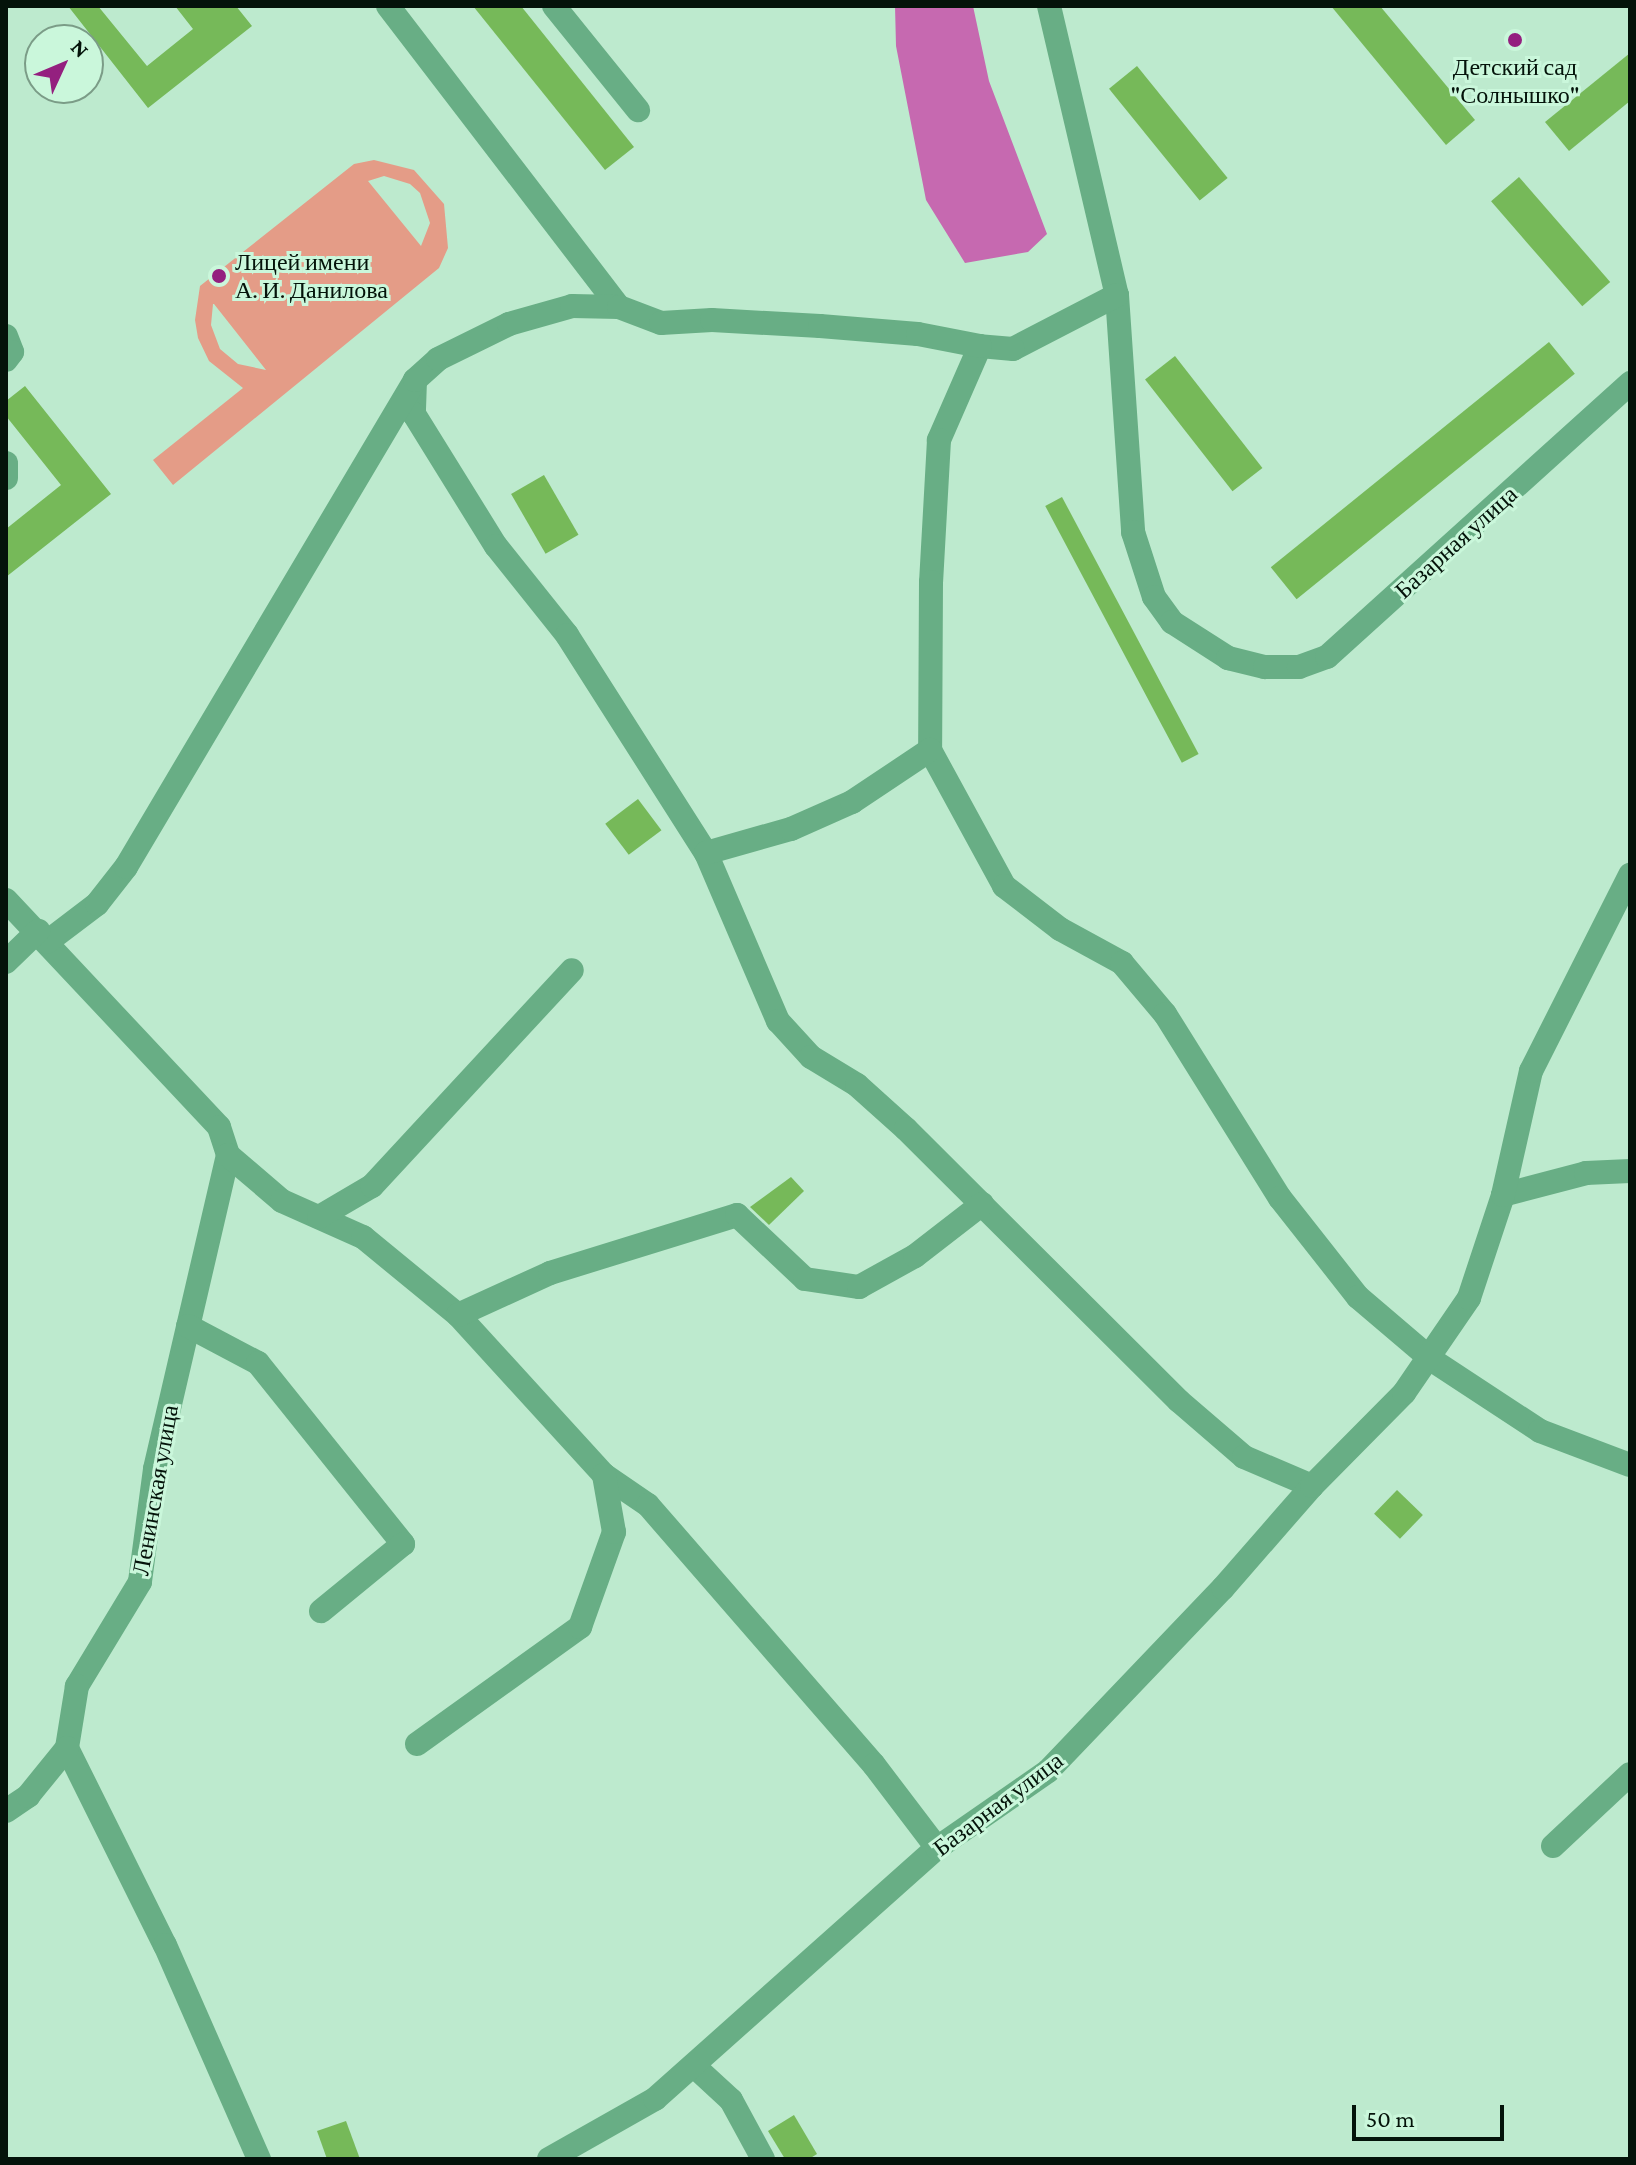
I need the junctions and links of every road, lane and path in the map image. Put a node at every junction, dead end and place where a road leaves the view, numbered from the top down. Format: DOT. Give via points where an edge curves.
graph roads {
  1 [pos="388,6"];
  2 [pos="554,6"];
  3 [pos="1049,6"];
  4 [pos="638,110"];
  5 [pos="1117,295"];
  6 [pos="619,307"];
  7 [pos="6,336"];
  8 [pos="980,346"];
  9 [pos="6,360"];
  10 [pos="415,380"];
  11 [pos="1630,383"];
  12 [pos="6,463"];
  13 [pos="6,478"];
  14 [pos="930,750"];
  15 [pos="706,853"];
  16 [pos="1630,875"];
  17 [pos="6,900"];
  18 [pos="42,936"];
  19 [pos="6,962"];
  20 [pos="572,970"];
  21 [pos="228,1155"];
  22 [pos="1630,1171"];
  23 [pos="1503,1195"];
  24 [pos="982,1204"];
  25 [pos="319,1217"];
  26 [pos="458,1315"];
  27 [pos="188,1326"];
  28 [pos="1432,1360"];
  29 [pos="1630,1465"];
  30 [pos="604,1475"];
  31 [pos="1312,1486"];
  32 [pos="321,1611"];
  33 [pos="417,1744"];
  34 [pos="67,1748"];
  35 [pos="1630,1774"];
  36 [pos="6,1811"];
  37 [pos="1553,1846"];
  38 [pos="937,1848"];
  39 [pos="694,2066"];
  40 [pos="259,2159"];
  41 [pos="549,2159"];
  42 [pos="763,2159"];
  1 -- 6 [label="street"];
  2 -- 4 [label="street"];
  3 -- 5 [label="street, Базарная улица"];
  5 -- 8 [label="street" via="1013,349"];
  5 -- 11 [label="street, Базарная улица" via="1133,532 1154,597 1172,622 1228,658 1265,667 1299,667 1327,657"];
  6 -- 8 [label="street" via="661,323 820,326 918,334"];
  6 -- 10 [label="street" via="572,306 509,324 438,359"];
  7 -- 9 [label="street" via="12,352"];
  8 -- 14 [label="street" via="939,440"];
  10 -- 15 [label="street" via="414,414 496,546 567,635"];
  10 -- 18 [label="street" via="126,867 97,904"];
  12 -- 13 [label="street"];
  14 -- 15 [label="street" via="852,802 791,829"];
  14 -- 28 [label="street" via="1004,886 1060,929 1122,963 1165,1014 1280,1198 1358,1297"];
  15 -- 24 [label="street" via="778,1021 811,1057 857,1085"];
  16 -- 23 [label="street, Базарная улица" via="1531,1071"];
  17 -- 18 [label="street"];
  18 -- 19 [label="street"];
  18 -- 21 [label="street" via="219,1127"];
  20 -- 25 [label="street" via="372,1186"];
  21 -- 25 [label="street" via="282,1201"];
  21 -- 27 [label="street, Ленинская улица"];
  22 -- 23 [label="street" via="1586,1173"];
  23 -- 28 [label="street, Базарная улица" via="1469,1298"];
  24 -- 26 [label="street" via="915,1256 859,1287 805,1279 737,1215 550,1273"];
  24 -- 31 [label="street" via="1189,1411 1244,1457"];
  25 -- 26 [label="street" via="363,1237"];
  26 -- 30 [label="street"];
  27 -- 32 [label="street" via="258,1363 403,1544"];
  27 -- 34 [label="street, Ленинская улица" via="155,1469 140,1582 77,1686"];
  28 -- 29 [label="street" via="1540,1431"];
  28 -- 31 [label="street, Базарная улица"];
  30 -- 33 [label="street" via="614,1532 580,1627"];
  30 -- 38 [label="street" via="648,1505 874,1765"];
  31 -- 38 [label="street, Базарная улица" via="1223,1588 1048,1771"];
  34 -- 36 [label="street" via="28,1796"];
  34 -- 40 [label="street" via="165,1945"];
  35 -- 37 [label="street"];
  38 -- 39 [label="street, Базарная улица"];
  39 -- 41 [label="street, Базарная улица" via="655,2099"];
  39 -- 42 [label="street" via="731,2100"];
}
